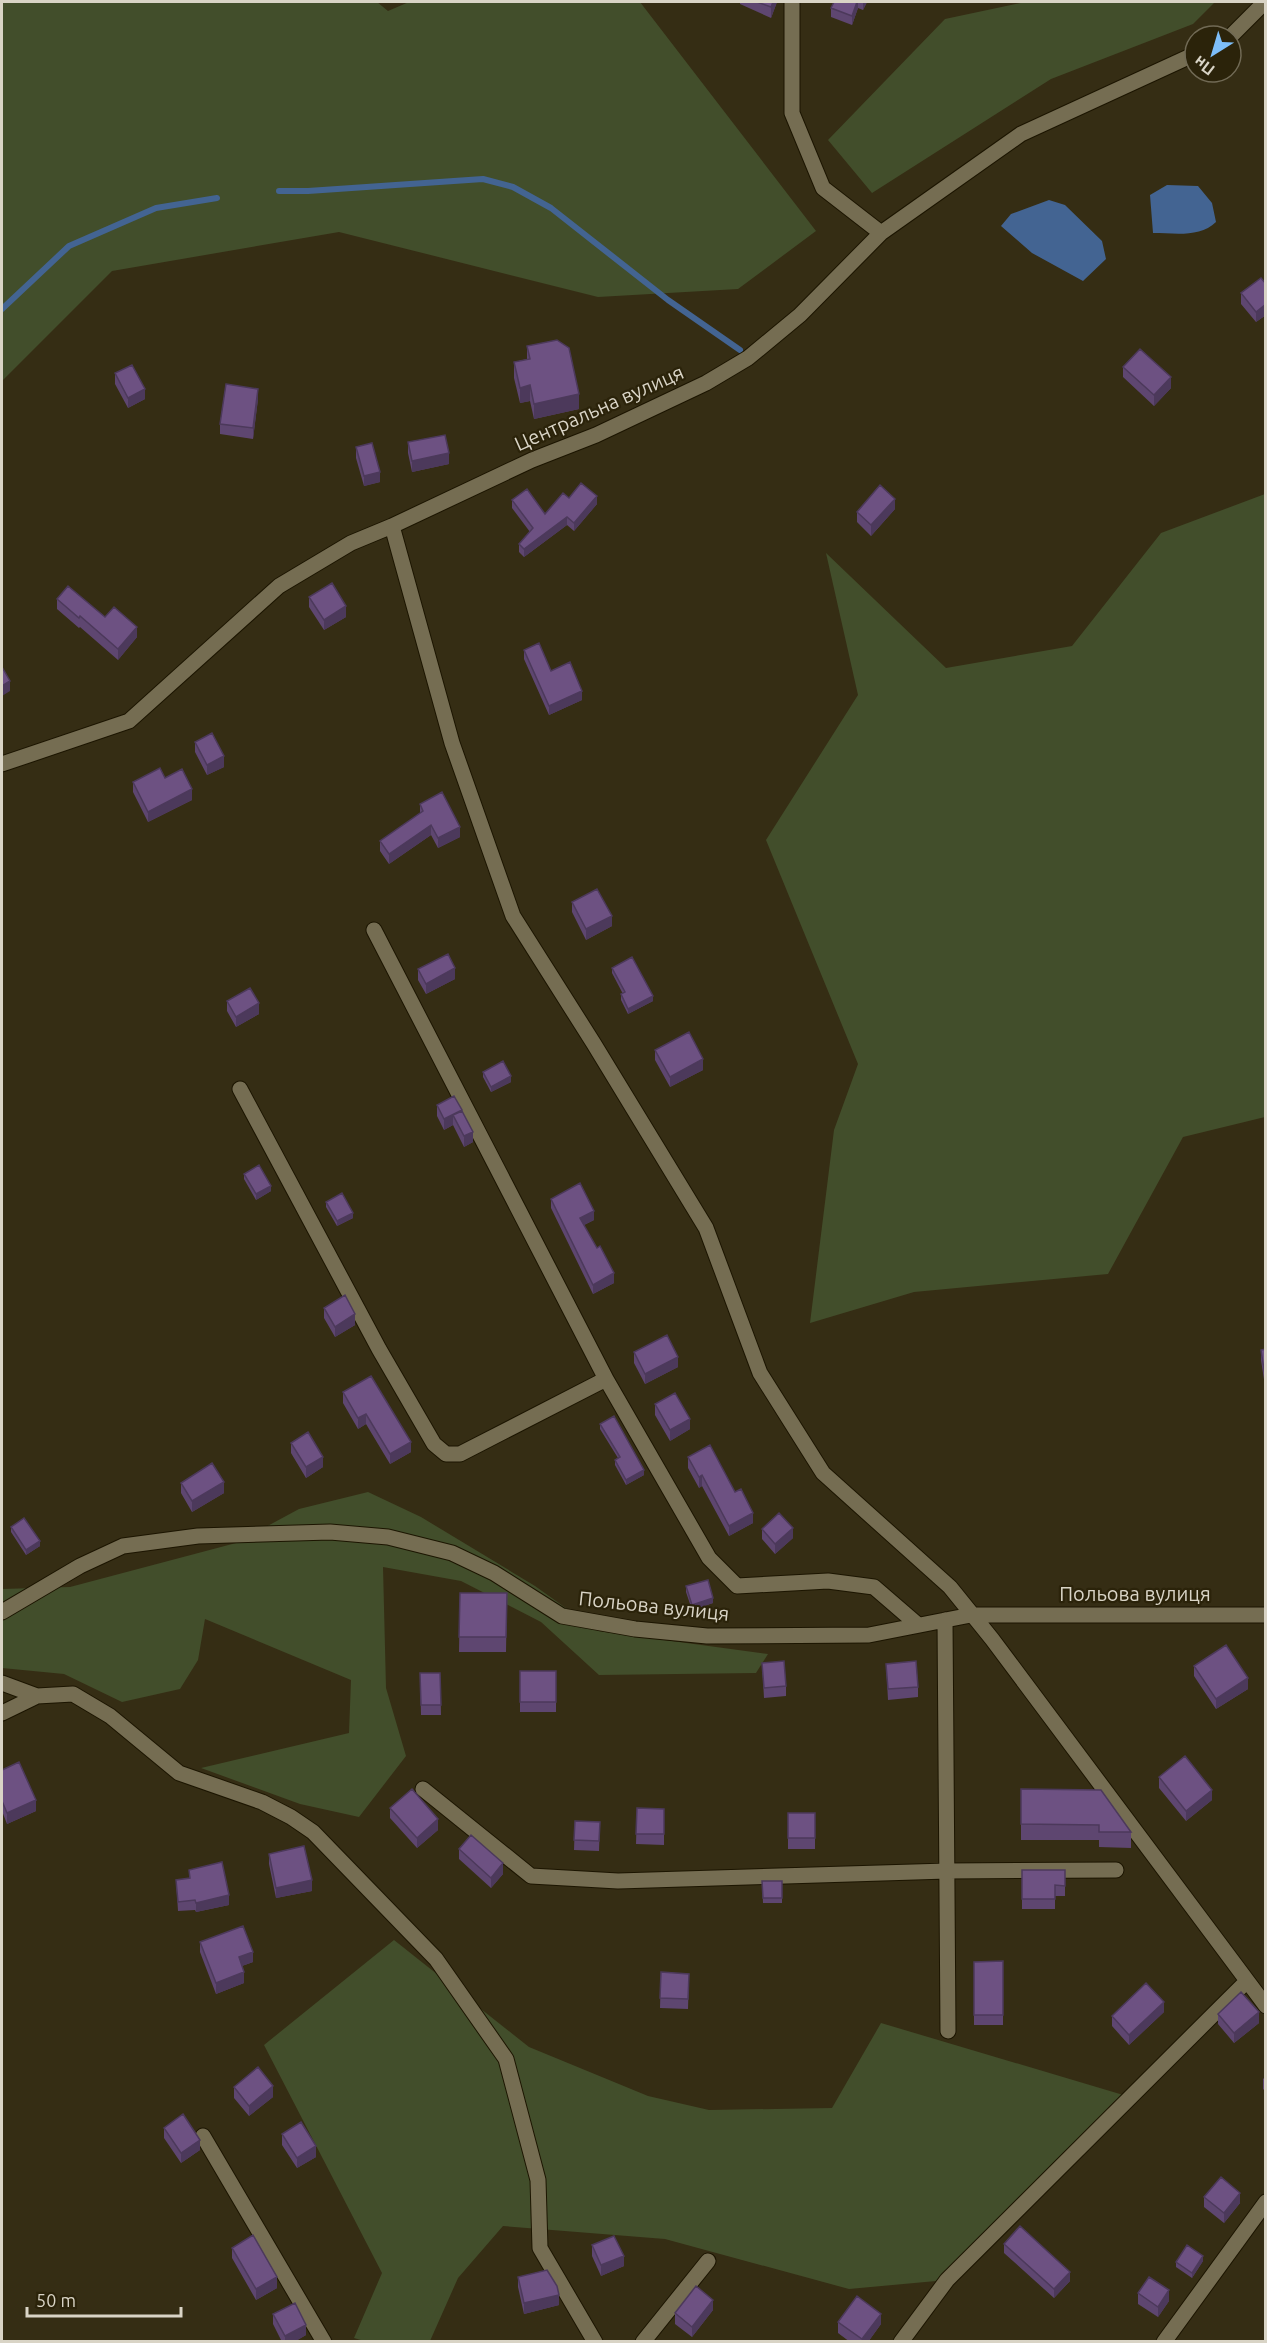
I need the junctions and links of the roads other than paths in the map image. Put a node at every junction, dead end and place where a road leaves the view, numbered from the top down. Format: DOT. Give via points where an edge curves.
graph roads {
  1 [pos="792,2"];
  2 [pos="1265,2"];
  3 [pos="1242,24"];
  4 [pos="1183,60"];
  5 [pos="881,233"];
  6 [pos="392,526"];
  7 [pos="2,764"];
  8 [pos="374,930"];
  9 [pos="240,1089"];
  10 [pos="606,1379"];
  11 [pos="2,1612"];
  12 [pos="971,1614"];
  13 [pos="1265,1616"];
  14 [pos="945,1620"];
  15 [pos="918,1625"];
  16 [pos="2,1683"];
  17 [pos="36,1696"];
  18 [pos="2,1713"];
  19 [pos="423,1789"];
  20 [pos="1116,1870"];
  21 [pos="947,1871"];
  22 [pos="1247,1982"];
  23 [pos="1266,2006"];
  24 [pos="948,2031"];
  25 [pos="203,2136"];
  26 [pos="1266,2202"];
  27 [pos="708,2261"];
  28 [pos="324,2342"];
  29 [pos="595,2342"];
  30 [pos="643,2342"];
  31 [pos="901,2342"];
  32 [pos="1164,2342"];
  1 -- 5 [label="street" via="792,113 823,188"];
  2 -- 3 [label="street"];
  4 -- 5 [label="street, Центральна вулиця" via="1021,134"];
  5 -- 6 [label="street, Центральна вулиця" via="800,315 748,358 723,373"];
  6 -- 7 [label="street, Центральна вулиця" via="351,543 279,586 129,721"];
  6 -- 12 [label="street" via="452,743 513,916 706,1228 760,1373 823,1473 950,1587"];
  8 -- 10 [label="street"];
  9 -- 10 [label="street" via="379,1349 434,1444 446,1454 460,1454"];
  10 -- 15 [label="street" via="709,1558 737,1586 828,1581 874,1587"];
  11 -- 15 [label="street, Польова вулиця" via="80,1566 123,1546 198,1536 330,1532 388,1537 452,1553 494,1573 562,1616 635,1629 707,1636 869,1635"];
  12 -- 13 [label="street, Польова вулиця"];
  12 -- 14 [label="street, Польова вулиця"];
  12 -- 22 [label="street"];
  14 -- 15 [label="street, Польова вулиця"];
  14 -- 21 [label="street"];
  16 -- 17 [label="street"];
  17 -- 18 [label="street"];
  17 -- 29 [label="street" via="73,1694 110,1716 179,1773 262,1802 291,1817 313,1832 436,1959 506,2059 538,2180 540,2248"];
  19 -- 21 [label="street" via="531,1876 618,1881"];
  20 -- 21 [label="street"];
  21 -- 24 [label="street"];
  22 -- 23 [label="street"];
  22 -- 31 [label="street" via="947,2280"];
  25 -- 28 [label="street"];
  26 -- 32 [label="street"];
  27 -- 30 [label="street"];
}
